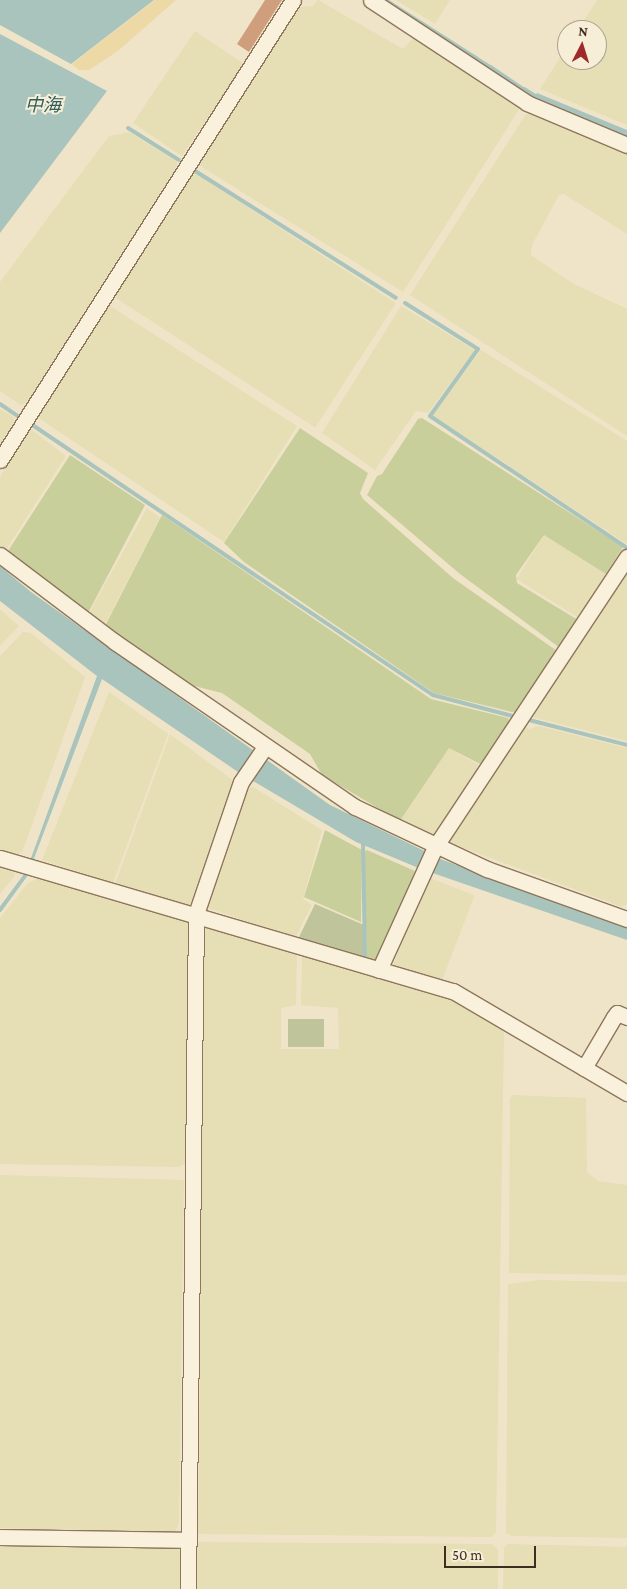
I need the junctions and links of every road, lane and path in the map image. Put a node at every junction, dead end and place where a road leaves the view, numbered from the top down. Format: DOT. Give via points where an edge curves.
graph roads {
  1 [pos="293,0"];
  2 [pos="371,0"];
  3 [pos="627,145"];
  4 [pos="0,460"];
  5 [pos="0,555"];
  6 [pos="627,557"];
  7 [pos="264,750"];
  8 [pos="433,850"];
  9 [pos="0,858"];
  10 [pos="196,914"];
  11 [pos="627,919"];
  12 [pos="379,970"];
  13 [pos="627,1017"];
  14 [pos="584,1068"];
  15 [pos="627,1093"];
  16 [pos="0,1537"];
  17 [pos="189,1540"];
  18 [pos="188,1589"];
  1 -- 4 [label="street"];
  2 -- 3 [label="street" via="527,103"];
  5 -- 7 [label="street"];
  6 -- 8 [label="street"];
  7 -- 8 [label="street" via="355,807"];
  7 -- 10 [label="street" via="245,777"];
  8 -- 11 [label="street"];
  8 -- 12 [label="street"];
  9 -- 10 [label="street"];
  10 -- 12 [label="street"];
  10 -- 17 [label="street"];
  12 -- 14 [label="street" via="453,991"];
  13 -- 14 [label="street" via="618,1013 614,1017"];
  14 -- 15 [label="street"];
  16 -- 17 [label="street"];
  17 -- 18 [label="street"];
}
